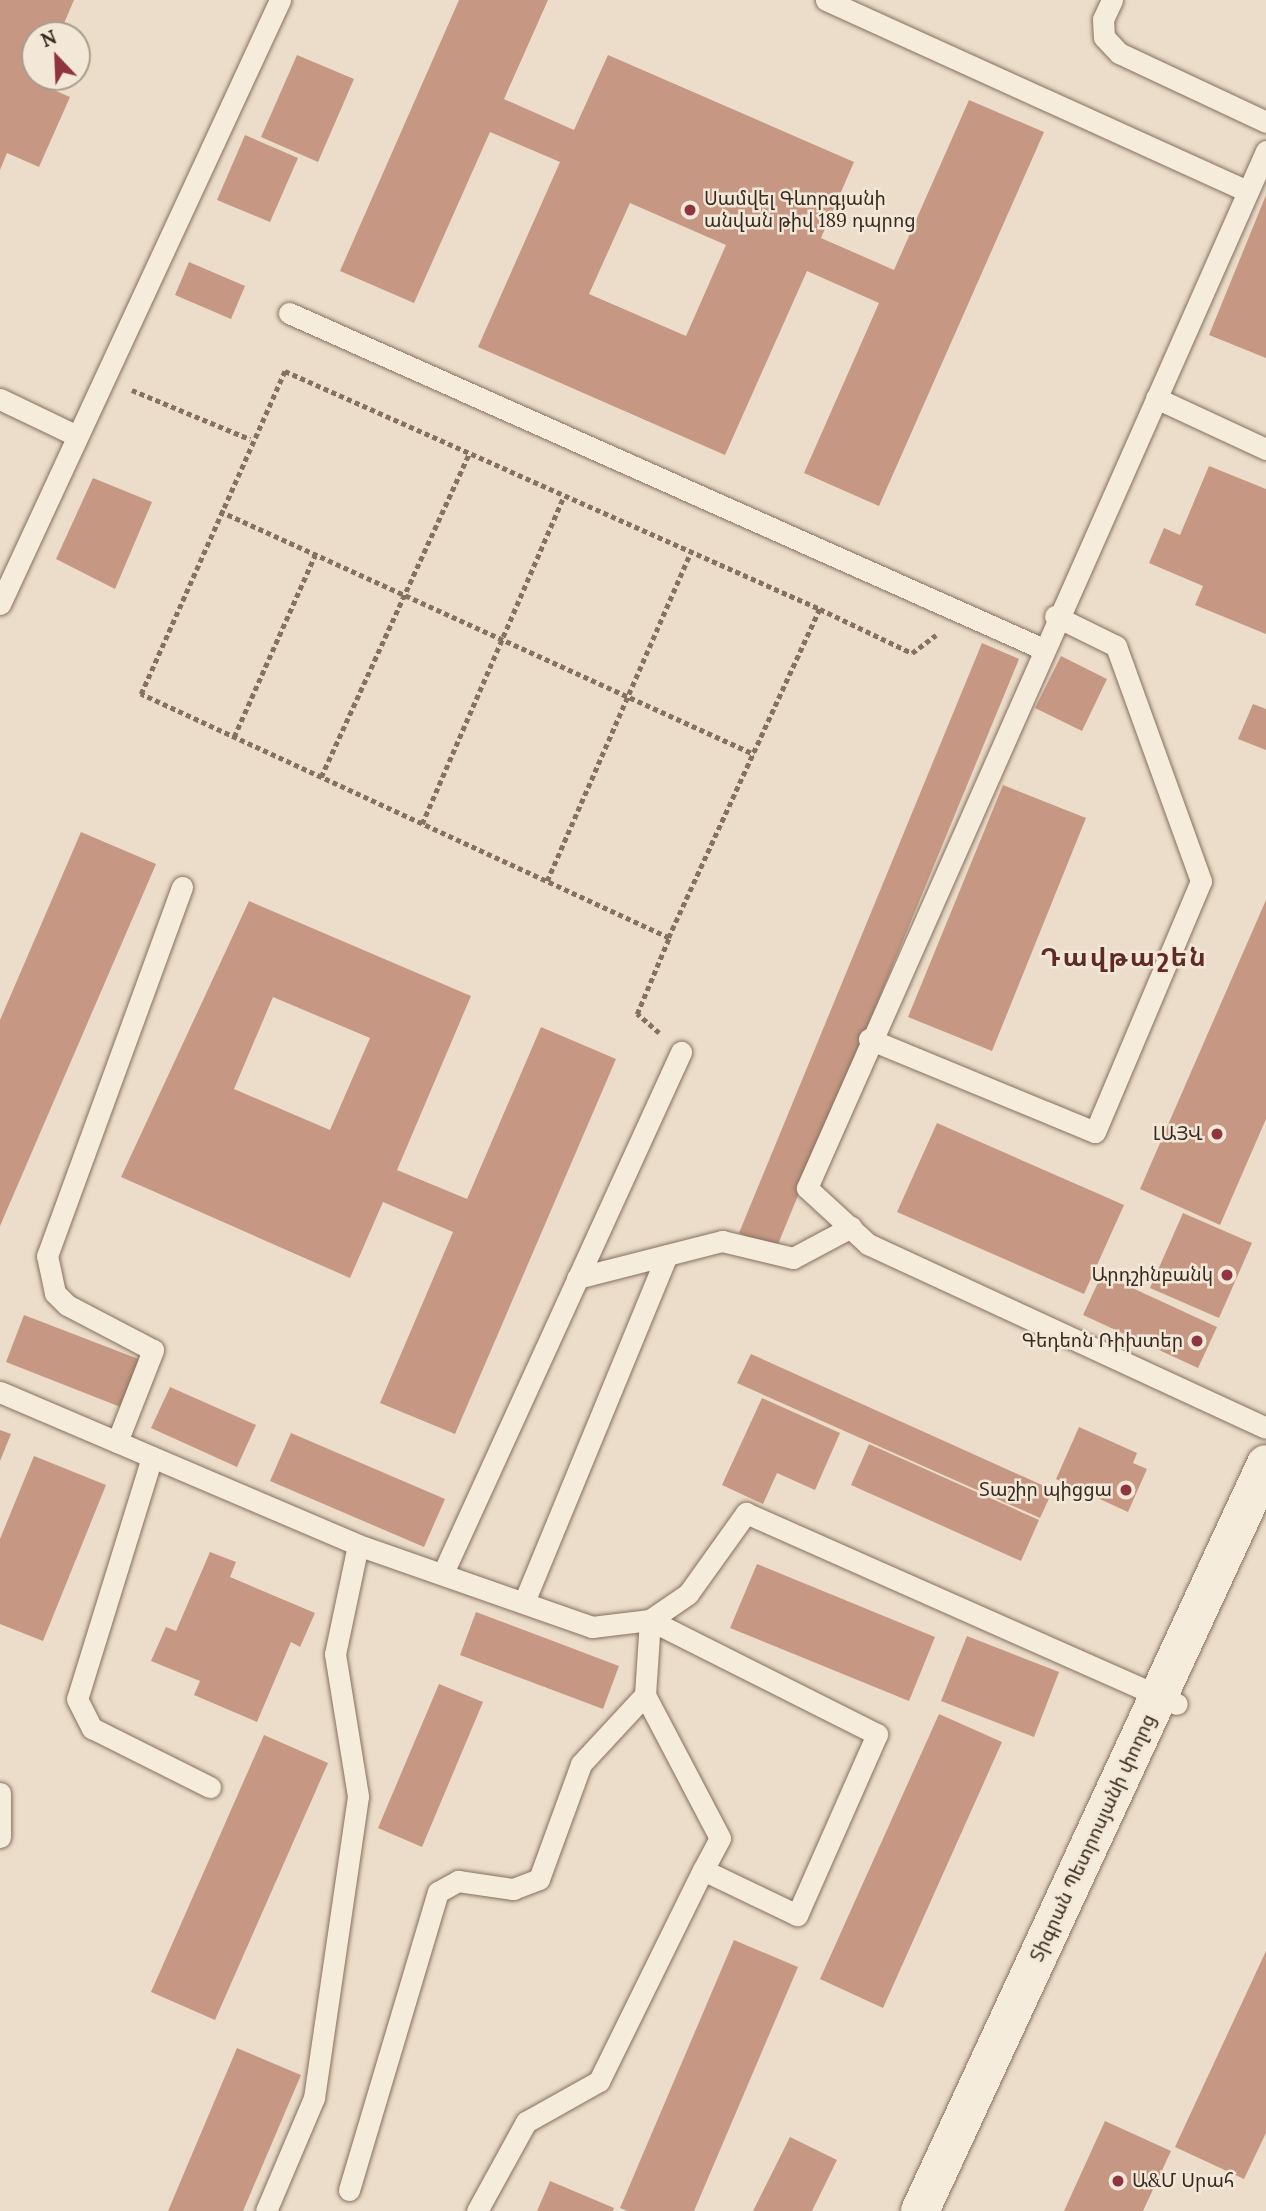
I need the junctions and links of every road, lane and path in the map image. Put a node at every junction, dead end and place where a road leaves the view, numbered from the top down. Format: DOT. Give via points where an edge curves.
graph roads {
  1 [pos="280,0"];
  2 [pos="826,0"];
  3 [pos="1112,0"];
  4 [pos="1266,122"];
  5 [pos="1266,152"];
  6 [pos="1247,191"];
  7 [pos="289,313"];
  8 [pos="102,377"];
  9 [pos="1156,398"];
  10 [pos="0,399"];
  11 [pos="75,435"];
  12 [pos="250,439"];
  13 [pos="1266,449"];
  14 [pos="469,453"];
  15 [pos="564,496"];
  16 [pos="220,511"];
  17 [pos="691,552"];
  18 [pos="315,555"];
  19 [pos="407,596"];
  20 [pos="0,604"];
  21 [pos="820,609"];
  22 [pos="965,614"];
  23 [pos="1055,616"];
  24 [pos="502,640"];
  25 [pos="1041,648"];
  26 [pos="628,697"];
  27 [pos="234,737"];
  28 [pos="754,754"];
  29 [pos="321,777"];
  30 [pos="422,824"];
  31 [pos="547,881"];
  32 [pos="182,887"];
  33 [pos="669,938"];
  34 [pos="869,1039"];
  35 [pos="681,1052"];
  36 [pos="851,1227"];
  37 [pos="667,1255"];
  38 [pos="577,1278"];
  39 [pos="0,1392"];
  40 [pos="1266,1428"];
  41 [pos="117,1442"];
  42 [pos="152,1457"];
  43 [pos="1266,1464"];
  44 [pos="1266,1511"];
  45 [pos="358,1545"];
  46 [pos="443,1573"];
  47 [pos="524,1602"];
  48 [pos="650,1620"];
  49 [pos="645,1695"];
  50 [pos="1168,1700"];
  51 [pos="210,1787"];
  52 [pos="0,1793"];
  53 [pos="0,1837"];
  54 [pos="703,1870"];
  55 [pos="349,2190"];
  56 [pos="266,2211"];
  57 [pos="477,2211"];
  58 [pos="920,2211"];
  59 [pos="938,2211"];
  1 -- 8 [label="lane"];
  2 -- 6 [label="lane"];
  3 -- 4 [label="lane" via="1103,19 1104,37 1119,54"];
  5 -- 6 [label="lane"];
  6 -- 9 [label="lane"];
  7 -- 22 [label="lane"];
  8 -- 11 [label="lane"];
  8 -- 12 [label="path"];
  9 -- 13 [label="lane"];
  9 -- 23 [label="lane"];
  10 -- 11 [label="lane"];
  11 -- 20 [label="lane"];
  12 -- 14 [label="path" via="285,372"];
  12 -- 16 [label="path"];
  14 -- 15 [label="path"];
  14 -- 19 [label="path"];
  15 -- 17 [label="path"];
  15 -- 24 [label="path"];
  16 -- 18 [label="path"];
  16 -- 27 [label="path" via="141,694"];
  17 -- 21 [label="path"];
  17 -- 26 [label="path"];
  18 -- 19 [label="path"];
  18 -- 27 [label="path"];
  19 -- 24 [label="path"];
  19 -- 29 [label="path"];
  21 -- 22 [label="path" via="912,653"];
  21 -- 28 [label="path"];
  22 -- 25 [label="lane"];
  23 -- 25 [label="lane"];
  23 -- 34 [label="lane" via="1116,646 1201,881 1095,1132"];
  24 -- 26 [label="path"];
  24 -- 30 [label="path"];
  25 -- 34 [label="lane"];
  26 -- 28 [label="path"];
  26 -- 31 [label="path"];
  27 -- 29 [label="path"];
  28 -- 33 [label="path"];
  29 -- 30 [label="path"];
  30 -- 31 [label="path"];
  31 -- 33 [label="path"];
  32 -- 41 [label="lane" via="47,1256 52,1284 66,1305 153,1350"];
  33 -- 35 [label="path" via="637,1014"];
  34 -- 36 [label="lane" via="807,1188"];
  35 -- 38 [label="lane"];
  36 -- 37 [label="lane" via="793,1258 722,1241"];
  36 -- 40 [label="lane" via="868,1244"];
  37 -- 38 [label="lane"];
  37 -- 47 [label="lane"];
  38 -- 46 [label="lane"];
  39 -- 41 [label="lane"];
  41 -- 42 [label="lane"];
  42 -- 45 [label="lane"];
  42 -- 51 [label="lane" via="77,1699 92,1728"];
  43 -- 50 [label="main road, Տիգրան Պետրոսյանի փողոց"];
  44 -- 50 [label="main road, Տիգրան Պետրոսյանի փողոց"];
  45 -- 46 [label="lane"];
  45 -- 56 [label="lane" via="335,1654 358,1796 314,2098"];
  46 -- 47 [label="lane"];
  47 -- 48 [label="lane" via="592,1628"];
  48 -- 49 [label="lane"];
  48 -- 50 [label="lane" via="688,1594 746,1513"];
  48 -- 54 [label="lane" via="877,1734 797,1915"];
  49 -- 54 [label="lane" via="720,1838"];
  49 -- 55 [label="lane" via="581,1764 538,1879 513,1889 458,1881 439,1892"];
  50 -- 58 [label="main road, Տիգրան Պետրոսյանի փողոց"];
  50 -- 59 [label="main road, Տիգրան Պետրոսյանի փողոց"];
  52 -- 53 [label="lane"];
  54 -- 57 [label="lane" via="599,2081 526,2122"];
}
